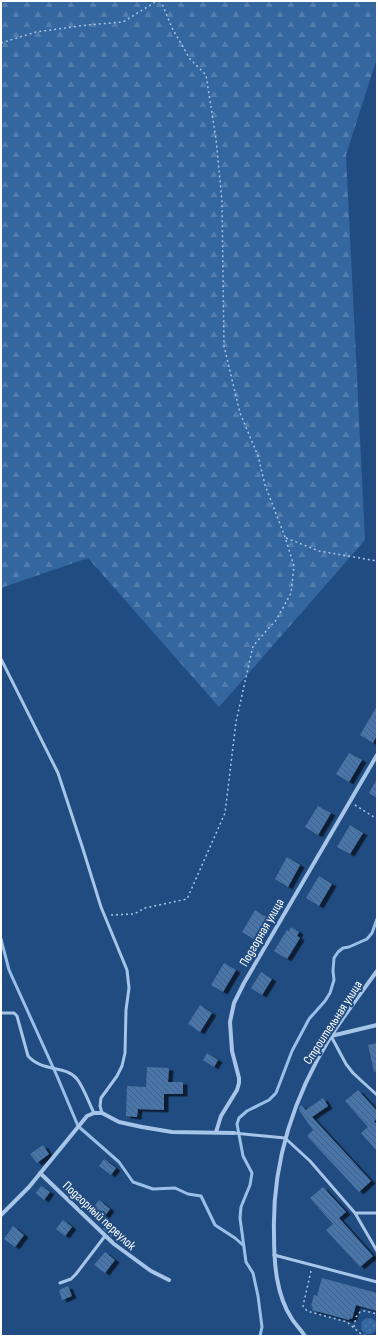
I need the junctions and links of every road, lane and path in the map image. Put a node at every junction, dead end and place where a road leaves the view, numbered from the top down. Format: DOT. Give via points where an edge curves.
graph roads {
  1 [pos="157,1"];
  2 [pos="161,1"];
  3 [pos="1,42"];
  4 [pos="285,537"];
  5 [pos="377,561"];
  6 [pos="1,659"];
  7 [pos="377,755"];
  8 [pos="350,802"];
  9 [pos="377,818"];
  10 [pos="104,915"];
  11 [pos="377,971"];
  12 [pos="1,1013"];
  13 [pos="377,1025"];
  14 [pos="332,1036"];
  15 [pos="377,1095"];
  16 [pos="94,1112"];
  17 [pos="102,1113"];
  18 [pos="216,1132"];
  19 [pos="234,1133"];
  20 [pos="286,1138"];
  21 [pos="40,1173"];
  22 [pos="355,1213"];
  23 [pos="377,1213"];
  24 [pos="1,1215"];
  25 [pos="105,1236"];
  26 [pos="377,1251"];
  27 [pos="274,1255"];
  28 [pos="313,1265"];
  29 [pos="169,1280"];
  30 [pos="377,1282"];
  31 [pos="60,1283"];
  32 [pos="377,1314"];
  33 [pos="354,1327"];
  34 [pos="305,1336"];
  35 [pos="366,1336"];
  1 -- 3 [label="path" via="123,22 36,32"];
  2 -- 4 [label="path" via="172,28 190,58 206,75 222,201 224,346 240,413 258,456 265,485"];
  4 -- 5 [label="path" via="319,551"];
  4 -- 10 [label="path" via="294,566 291,593 277,619 253,646 236,722 225,813 187,899 145,908 134,914"];
  6 -- 10 [label="lane" via="58,773"];
  7 -- 8 [label="street, Подгорная улица"];
  8 -- 9 [label="path"];
  8 -- 18 [label="street, Подгорная улица" via="234,1003 231,1039 239,1083 221,1116"];
  10 -- 17 [label="lane" via="127,970 128,988 124,1060 117,1076 101,1098"];
  11 -- 14 [label="street, Строительная улица"];
  12 -- 16 [label="lane" via="14,1013 17,1016 28,1056 32,1061 72,1074 78,1079"];
  13 -- 14 [label="street"];
  14 -- 15 [label="lane" via="346,1064"];
  14 -- 20 [label="street, Строительная улица" via="295,1106"];
  16 -- 17 [label="street"];
  16 -- 21 [label="street" via="87,1116"];
  17 -- 18 [label="street" via="113,1119 142,1127 172,1132"];
  18 -- 19 [label="street"];
  19 -- 20 [label="lane"];
  20 -- 22 [label="lane" via="310,1161"];
  20 -- 27 [label="street, Строительная улица" via="276,1182"];
  21 -- 24 [label="street"];
  21 -- 25 [label="street, Подгорный переулок"];
  22 -- 23 [label="lane"];
  22 -- 26 [label="lane"];
  25 -- 29 [label="street, Подгорный переулок" via="129,1256"];
  25 -- 31 [label="lane" via="76,1274"];
  27 -- 28 [label="lane"];
  27 -- 34 [label="street, Строительная улица" via="281,1296 292,1320"];
  28 -- 30 [label="lane"];
  28 -- 33 [label="path" via="303,1306 307,1310 347,1322"];
  32 -- 33 [label="path" via="360,1312"];
  33 -- 35 [label="path"];
}
